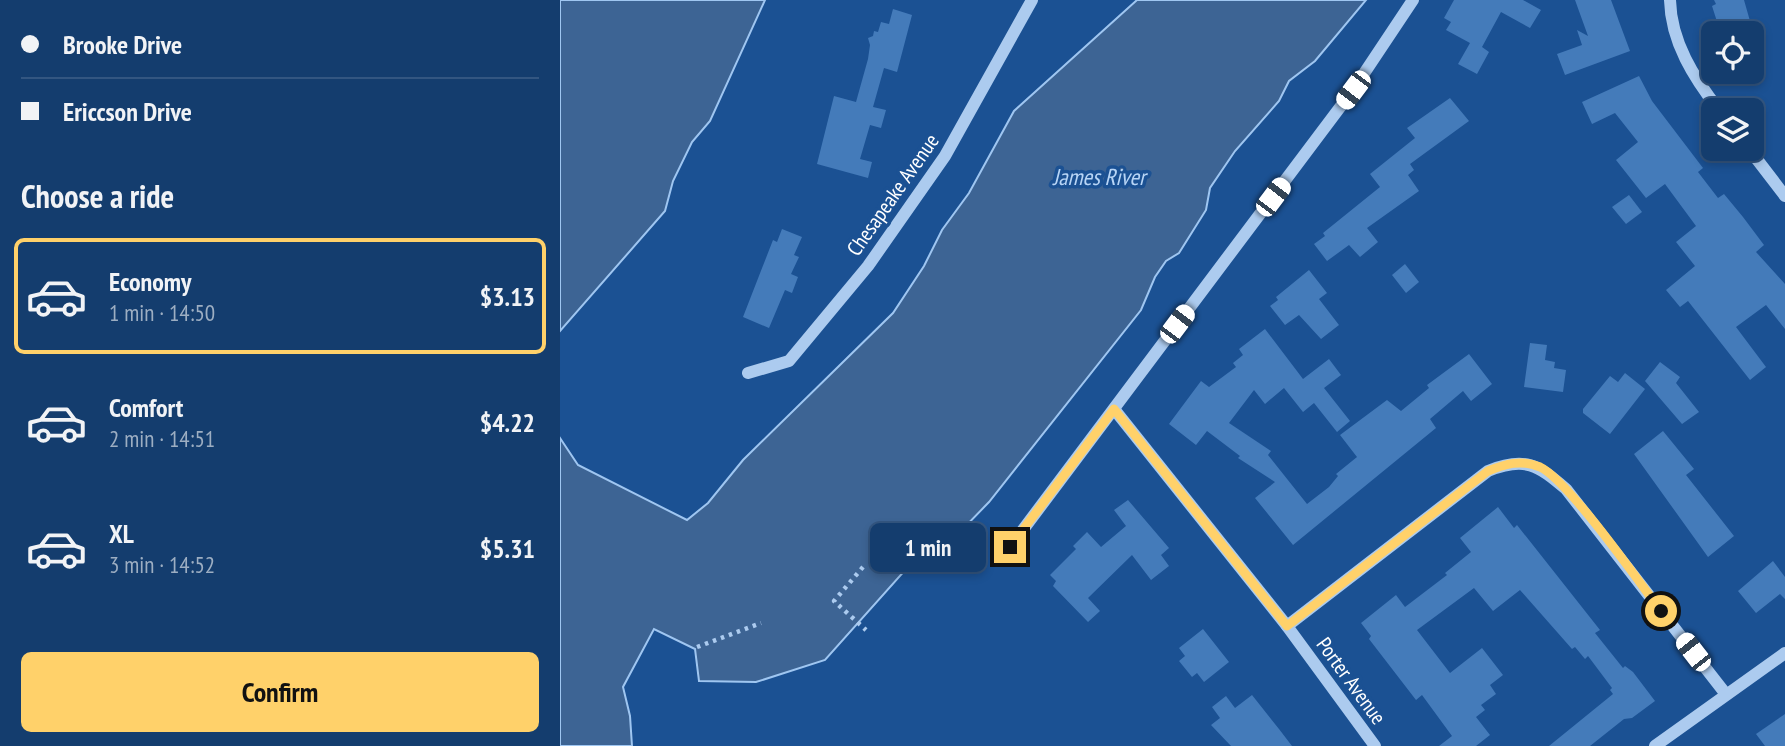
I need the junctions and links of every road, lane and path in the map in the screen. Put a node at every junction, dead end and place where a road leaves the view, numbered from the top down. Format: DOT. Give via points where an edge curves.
graph roads {
  1 [pos="1032,0"];
  2 [pos="1413,0"];
  3 [pos="1670,0"];
  4 [pos="1710,98"];
  5 [pos="1758,161"];
  6 [pos="1785,173"];
  7 [pos="1774,181"];
  8 [pos="1785,196"];
  9 [pos="748,373"];
  10 [pos="1114,409"];
  11 [pos="1010,547"];
  12 [pos="863,567"];
  13 [pos="761,623"];
  14 [pos="1287,626"];
  15 [pos="866,630"];
  16 [pos="697,647"];
  17 [pos="1785,653"];
  18 [pos="1725,693"];
  19 [pos="1375,746"];
  20 [pos="1655,746"];
  1 -- 9 [label="street, Chesapeake Avenue" via="945,156 868,266 789,361"];
  2 -- 10 [label="street" via="1353,90"];
  3 -- 4 [label="street" via="1676,37 1693,77"];
  5 -- 7 [label="street"];
  6 -- 7 [label="street"];
  7 -- 8 [label="street"];
  10 -- 11 [label="street"];
  10 -- 14 [label="street, Porter Avenue"];
  12 -- 15 [label="path" via="834,601"];
  13 -- 16 [label="path"];
  14 -- 18 [label="street" via="1488,471 1511,462 1540,467 1566,489"];
  14 -- 19 [label="street, Porter Avenue"];
  17 -- 18 [label="street"];
  18 -- 20 [label="street"];
}
